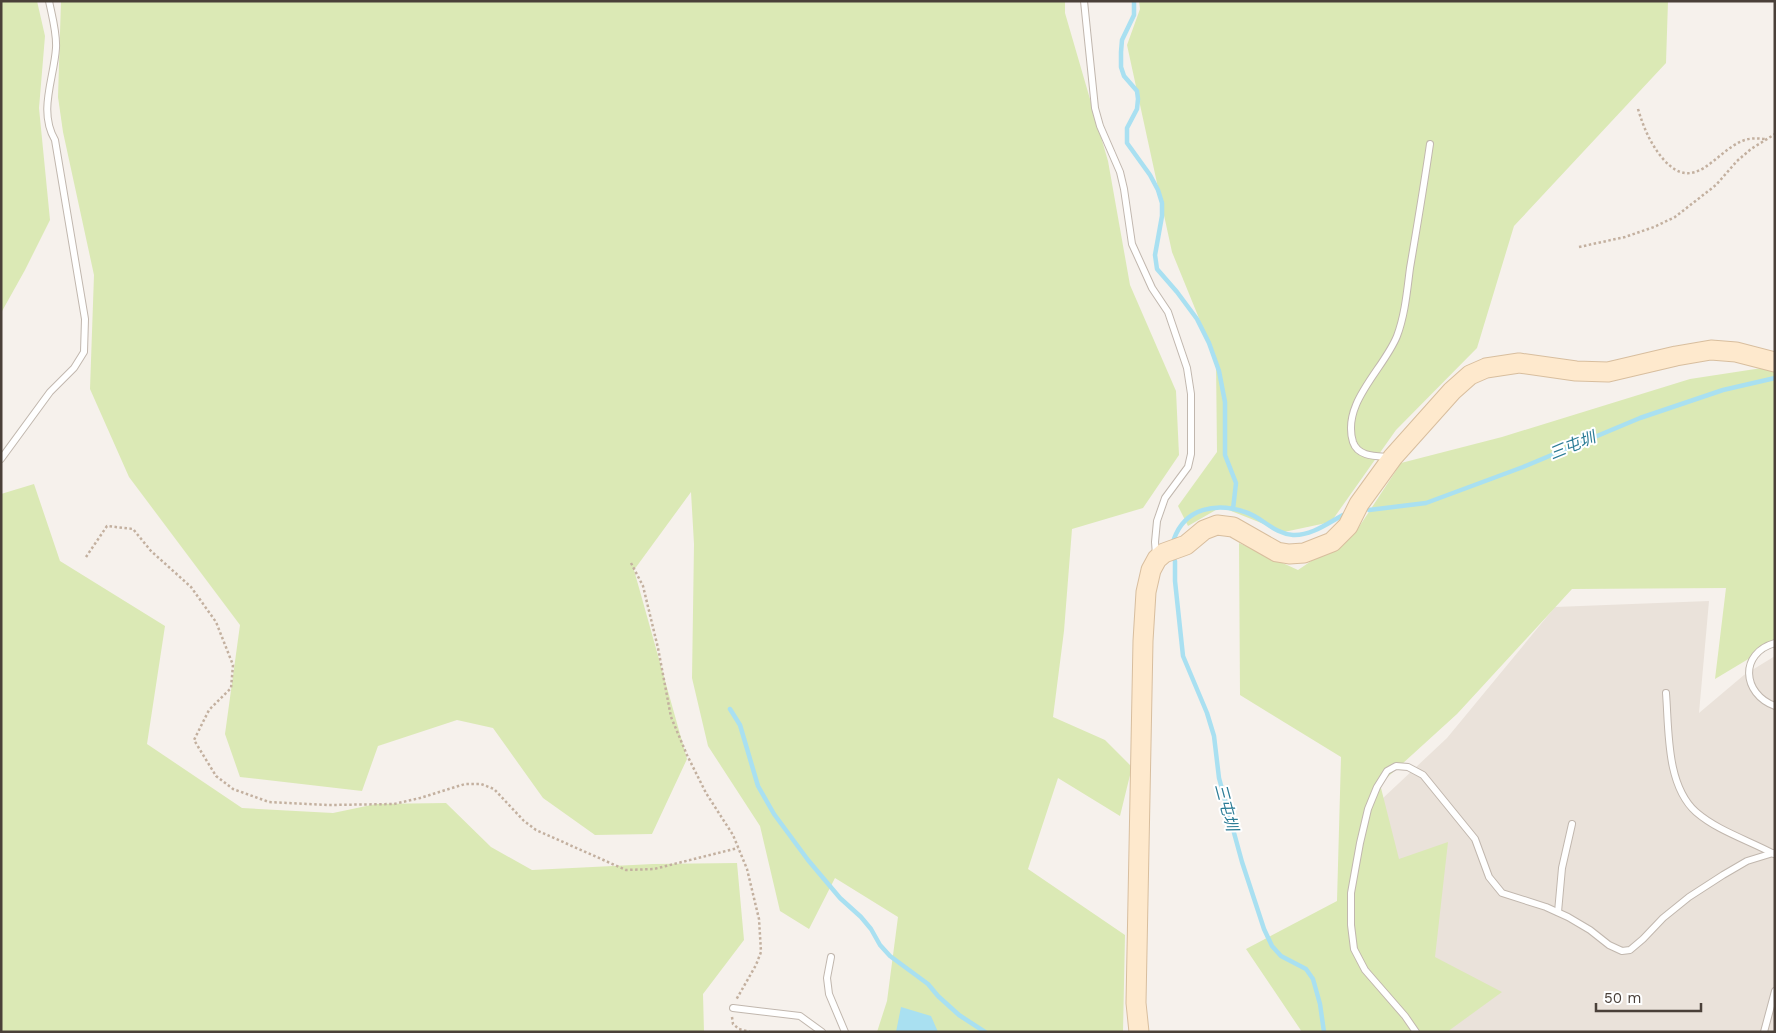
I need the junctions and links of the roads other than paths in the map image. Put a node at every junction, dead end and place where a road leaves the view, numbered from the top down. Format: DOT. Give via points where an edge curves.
graph roads {
  1 [pos="49,1"];
  2 [pos="1084,1"];
  3 [pos="1430,144"];
  4 [pos="1775,362"];
  5 [pos="1393,457"];
  6 [pos="1,459"];
  7 [pos="1157,559"];
  8 [pos="1775,643"];
  9 [pos="1666,693"];
  10 [pos="1775,706"];
  11 [pos="1572,824"];
  12 [pos="1774,854"];
  13 [pos="1558,912"];
  14 [pos="831,957"];
  15 [pos="1775,990"];
  16 [pos="734,1008"];
  17 [pos="822,1032"];
  18 [pos="845,1032"];
  19 [pos="1140,1032"];
  20 [pos="1416,1032"];
  21 [pos="1764,1032"];
  1 -- 6 [label="lane" via="56,47 47,103 49,129 55,140 85,319 84,352"];
  2 -- 7 [label="lane" via="1095,108 1120,172 1132,244 1152,288 1168,312 1187,368 1191,394 1191,454 1188,467 1165,498 1157,521"];
  3 -- 5 [label="lane" via="1402,321 1389,352 1360,395 1351,424 1353,443 1361,452"];
  4 -- 5 [label="street" via="1736,352 1711,350 1608,372 1519,363 1486,368 1470,375 1452,391"];
  5 -- 7 [label="street" via="1359,504 1348,526 1332,542 1304,553 1289,554 1277,552 1233,526 1217,525"];
  7 -- 19 [label="street" via="1150,570 1146,592 1143,641 1136,1003"];
  8 -- 10 [label="lane" via="1757,652 1749,672 1755,693"];
  9 -- 12 [label="lane" via="1677,786 1696,812 1729,833"];
  11 -- 13 [label="lane" via="1562,868"];
  12 -- 13 [label="lane" via="1747,861 1690,897 1630,950 1609,945"];
  13 -- 20 [label="lane" via="1502,893 1489,878 1475,839 1423,775 1408,767 1396,766 1387,771 1368,810 1360,843 1351,893 1351,925 1354,949 1364,970"];
  14 -- 18 [label="lane" via="827,978 829,994"];
  15 -- 21 [label="lane"];
  16 -- 17 [label="lane" via="800,1016"];
}
